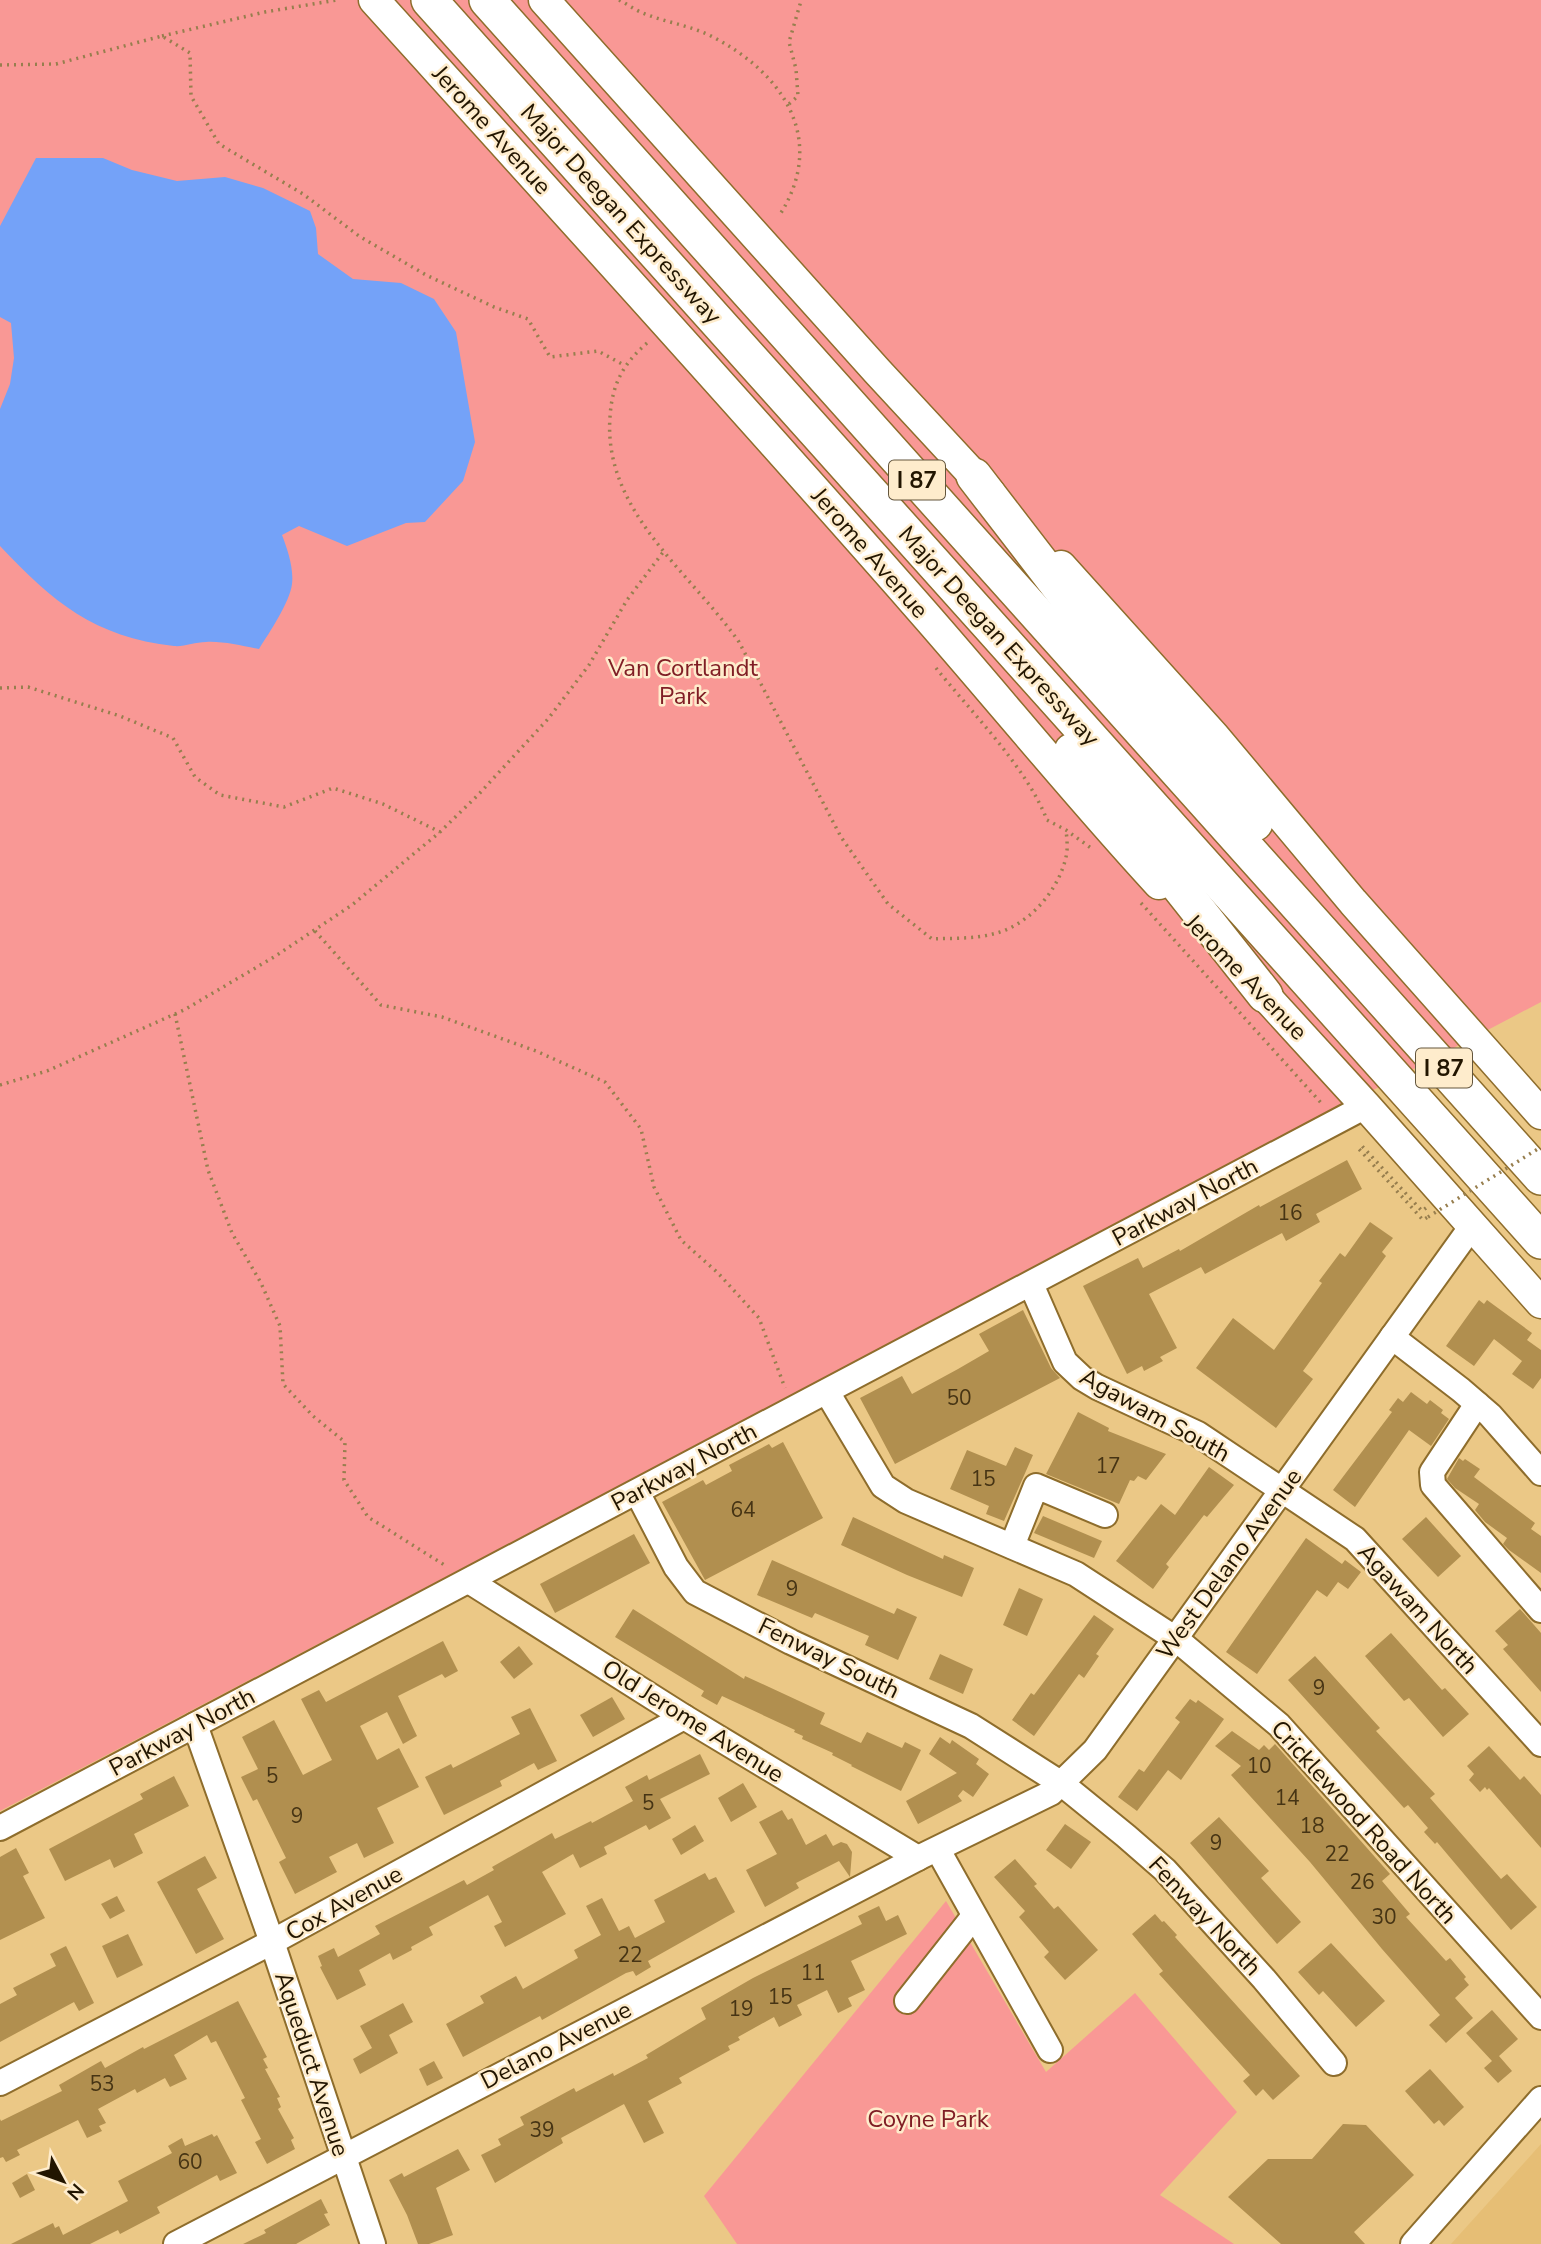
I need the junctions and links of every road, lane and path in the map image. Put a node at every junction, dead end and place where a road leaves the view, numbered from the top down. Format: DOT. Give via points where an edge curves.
graph roads {
  1 [pos="337,0"];
  2 [pos="374,0"];
  3 [pos="429,0"];
  4 [pos="487,0"];
  5 [pos="544,0"];
  6 [pos="620,0"];
  7 [pos="799,0"];
  8 [pos="162,36"];
  9 [pos="0,65"];
  10 [pos="789,104"];
  11 [pos="779,216"];
  12 [pos="656,348"];
  13 [pos="624,366"];
  14 [pos="974,476"];
  15 [pos="664,551"];
  16 [pos="954,586"];
  17 [pos="936,668"];
  18 [pos="0,688"];
  19 [pos="1066,830"];
  20 [pos="440,831"];
  21 [pos="1092,849"];
  22 [pos="1137,899"];
  23 [pos="315,931"];
  24 [pos="1347,959"];
  25 [pos="1265,995"];
  26 [pos="175,1014"];
  27 [pos="0,1085"];
  28 [pos="1366,1105"];
  29 [pos="1541,1114"];
  30 [pos="1337,1121"];
  31 [pos="1541,1147"];
  32 [pos="1541,1177"];
  33 [pos="1428,1217"];
  34 [pos="1472,1226"];
  35 [pos="1541,1241"];
  36 [pos="1031,1284"];
  37 [pos="1541,1303"];
  38 [pos="1392,1337"];
  39 [pos="827,1392"];
  40 [pos="1477,1404"];
  41 [pos="794,1409"];
  42 [pos="1541,1473"];
  43 [pos="1282,1489"];
  44 [pos="637,1492"];
  45 [pos="1105,1515"];
  46 [pos="1012,1546"];
  47 [pos="469,1581"];
  48 [pos="1541,1610"];
  49 [pos="1175,1639"];
  50 [pos="684,1717"];
  51 [pos="195,1726"];
  52 [pos="1541,1744"];
  53 [pos="1062,1784"];
  54 [pos="0,1828"];
  55 [pos="928,1854"];
  56 [pos="975,1916"];
  57 [pos="272,1942"];
  58 [pos="907,2001"];
  59 [pos="1541,2017"];
  60 [pos="1050,2050"];
  61 [pos="1334,2063"];
  62 [pos="0,2083"];
  63 [pos="1541,2099"];
  64 [pos="343,2156"];
  65 [pos="176,2244"];
  66 [pos="373,2244"];
  67 [pos="1413,2244"];
  1 -- 8 [label="path"];
  2 -- 25 [label="main road, Jerome Avenue" via="871,552 1125,848"];
  3 -- 16 [label="highway, Major Deegan Expressway / I 87"];
  4 -- 24 [label="highway, Major Deegan Expressway / I 87"];
  5 -- 14 [label="main road"];
  6 -- 10 [label="path" via="643,13 707,34 747,57"];
  7 -- 10 [label="path" via="789,42 798,96"];
  8 -- 9 [label="path" via="56,64"];
  8 -- 13 [label="path" via="190,53 191,96 219,144 426,275 528,319 550,357 598,351"];
  10 -- 11 [label="path" via="797,126 799,172"];
  12 -- 13 [label="path" via="648,341"];
  13 -- 15 [label="path" via="610,407 610,450 623,492"];
  14 -- 24 [label="highway" via="1081,615 1269,840"];
  14 -- 29 [label="main road" via="1181,697 1353,902"];
  15 -- 19 [label="path" via="739,642 841,837 888,904 932,939 994,934 1029,915 1044,901 1059,875 1067,855"];
  15 -- 20 [label="path" via="548,719"];
  16 -- 25 [label="highway" via="1032,705"];
  16 -- 35 [label="highway, Major Deegan Expressway / I 87"];
  17 -- 19 [label="path" via="1023,775 1048,820"];
  18 -- 20 [label="path" via="28,687 173,738 195,777 220,795 284,807 333,788 383,804"];
  19 -- 21 [label="path"];
  20 -- 23 [label="path"];
  22 -- 30 [label="path"];
  23 -- 26 [label="path"];
  23 -- 41 [label="path" via="381,1005 442,1017 605,1082 641,1129 654,1187 681,1240 759,1318"];
  24 -- 32 [label="highway, I 87"];
  25 -- 28 [label="main road, Jerome Avenue"];
  26 -- 27 [label="path" via="47,1071"];
  26 -- 47 [label="path" via="208,1170 232,1233 280,1326 283,1384 345,1442 344,1480 368,1517"];
  28 -- 30 [label="street, Parkway North"];
  28 -- 34 [label="main road, Jerome Avenue"];
  30 -- 36 [label="street, Parkway North"];
  31 -- 33 [label="path, bridge"];
  34 -- 37 [label="main road, Jerome Avenue"];
  34 -- 38 [label="street, West Delano Avenue"];
  36 -- 39 [label="street, Parkway North"];
  36 -- 43 [label="street, Agawam South" via="1065,1362 1077,1374 1198,1434"];
  38 -- 40 [label="street"];
  38 -- 43 [label="street, West Delano Avenue"];
  39 -- 41 [label="street, Parkway North"];
  39 -- 46 [label="street, Cricklewood Road North" via="883,1486 906,1501"];
  40 -- 42 [label="street"];
  40 -- 48 [label="street" via="1432,1472 1433,1485"];
  41 -- 44 [label="street, Parkway North"];
  43 -- 49 [label="street, West Delano Avenue"];
  43 -- 52 [label="street, Agawam North" via="1355,1539"];
  44 -- 47 [label="street, Parkway North"];
  44 -- 53 [label="street, Fenway South" via="676,1567 695,1591 791,1642 971,1726"];
  45 -- 46 [label="street" via="1037,1486"];
  46 -- 49 [label="street, Cricklewood Road North" via="1076,1574"];
  47 -- 50 [label="street, Old Jerome Avenue"];
  47 -- 51 [label="street, Parkway North"];
  49 -- 53 [label="street, West Delano Avenue" via="1095,1750"];
  49 -- 59 [label="street, Cricklewood Road North" via="1279,1725"];
  50 -- 55 [label="street, Old Jerome Avenue"];
  50 -- 57 [label="street, Cox Avenue"];
  51 -- 54 [label="street, Parkway North"];
  51 -- 57 [label="street, Aqueduct Avenue"];
  53 -- 55 [label="street, West Delano Avenue"];
  53 -- 61 [label="street, Fenway North" via="1165,1870"];
  55 -- 56 [label="street, Old Jerome Avenue"];
  55 -- 64 [label="street, Delano Avenue"];
  56 -- 58 [label="street"];
  56 -- 60 [label="street, Old Jerome Avenue"];
  57 -- 62 [label="street, Cox Avenue"];
  57 -- 64 [label="street, Aqueduct Avenue"];
  63 -- 67 [label="street"];
  64 -- 65 [label="street, Delano Avenue"];
  64 -- 66 [label="street, Aqueduct Avenue"];
}
